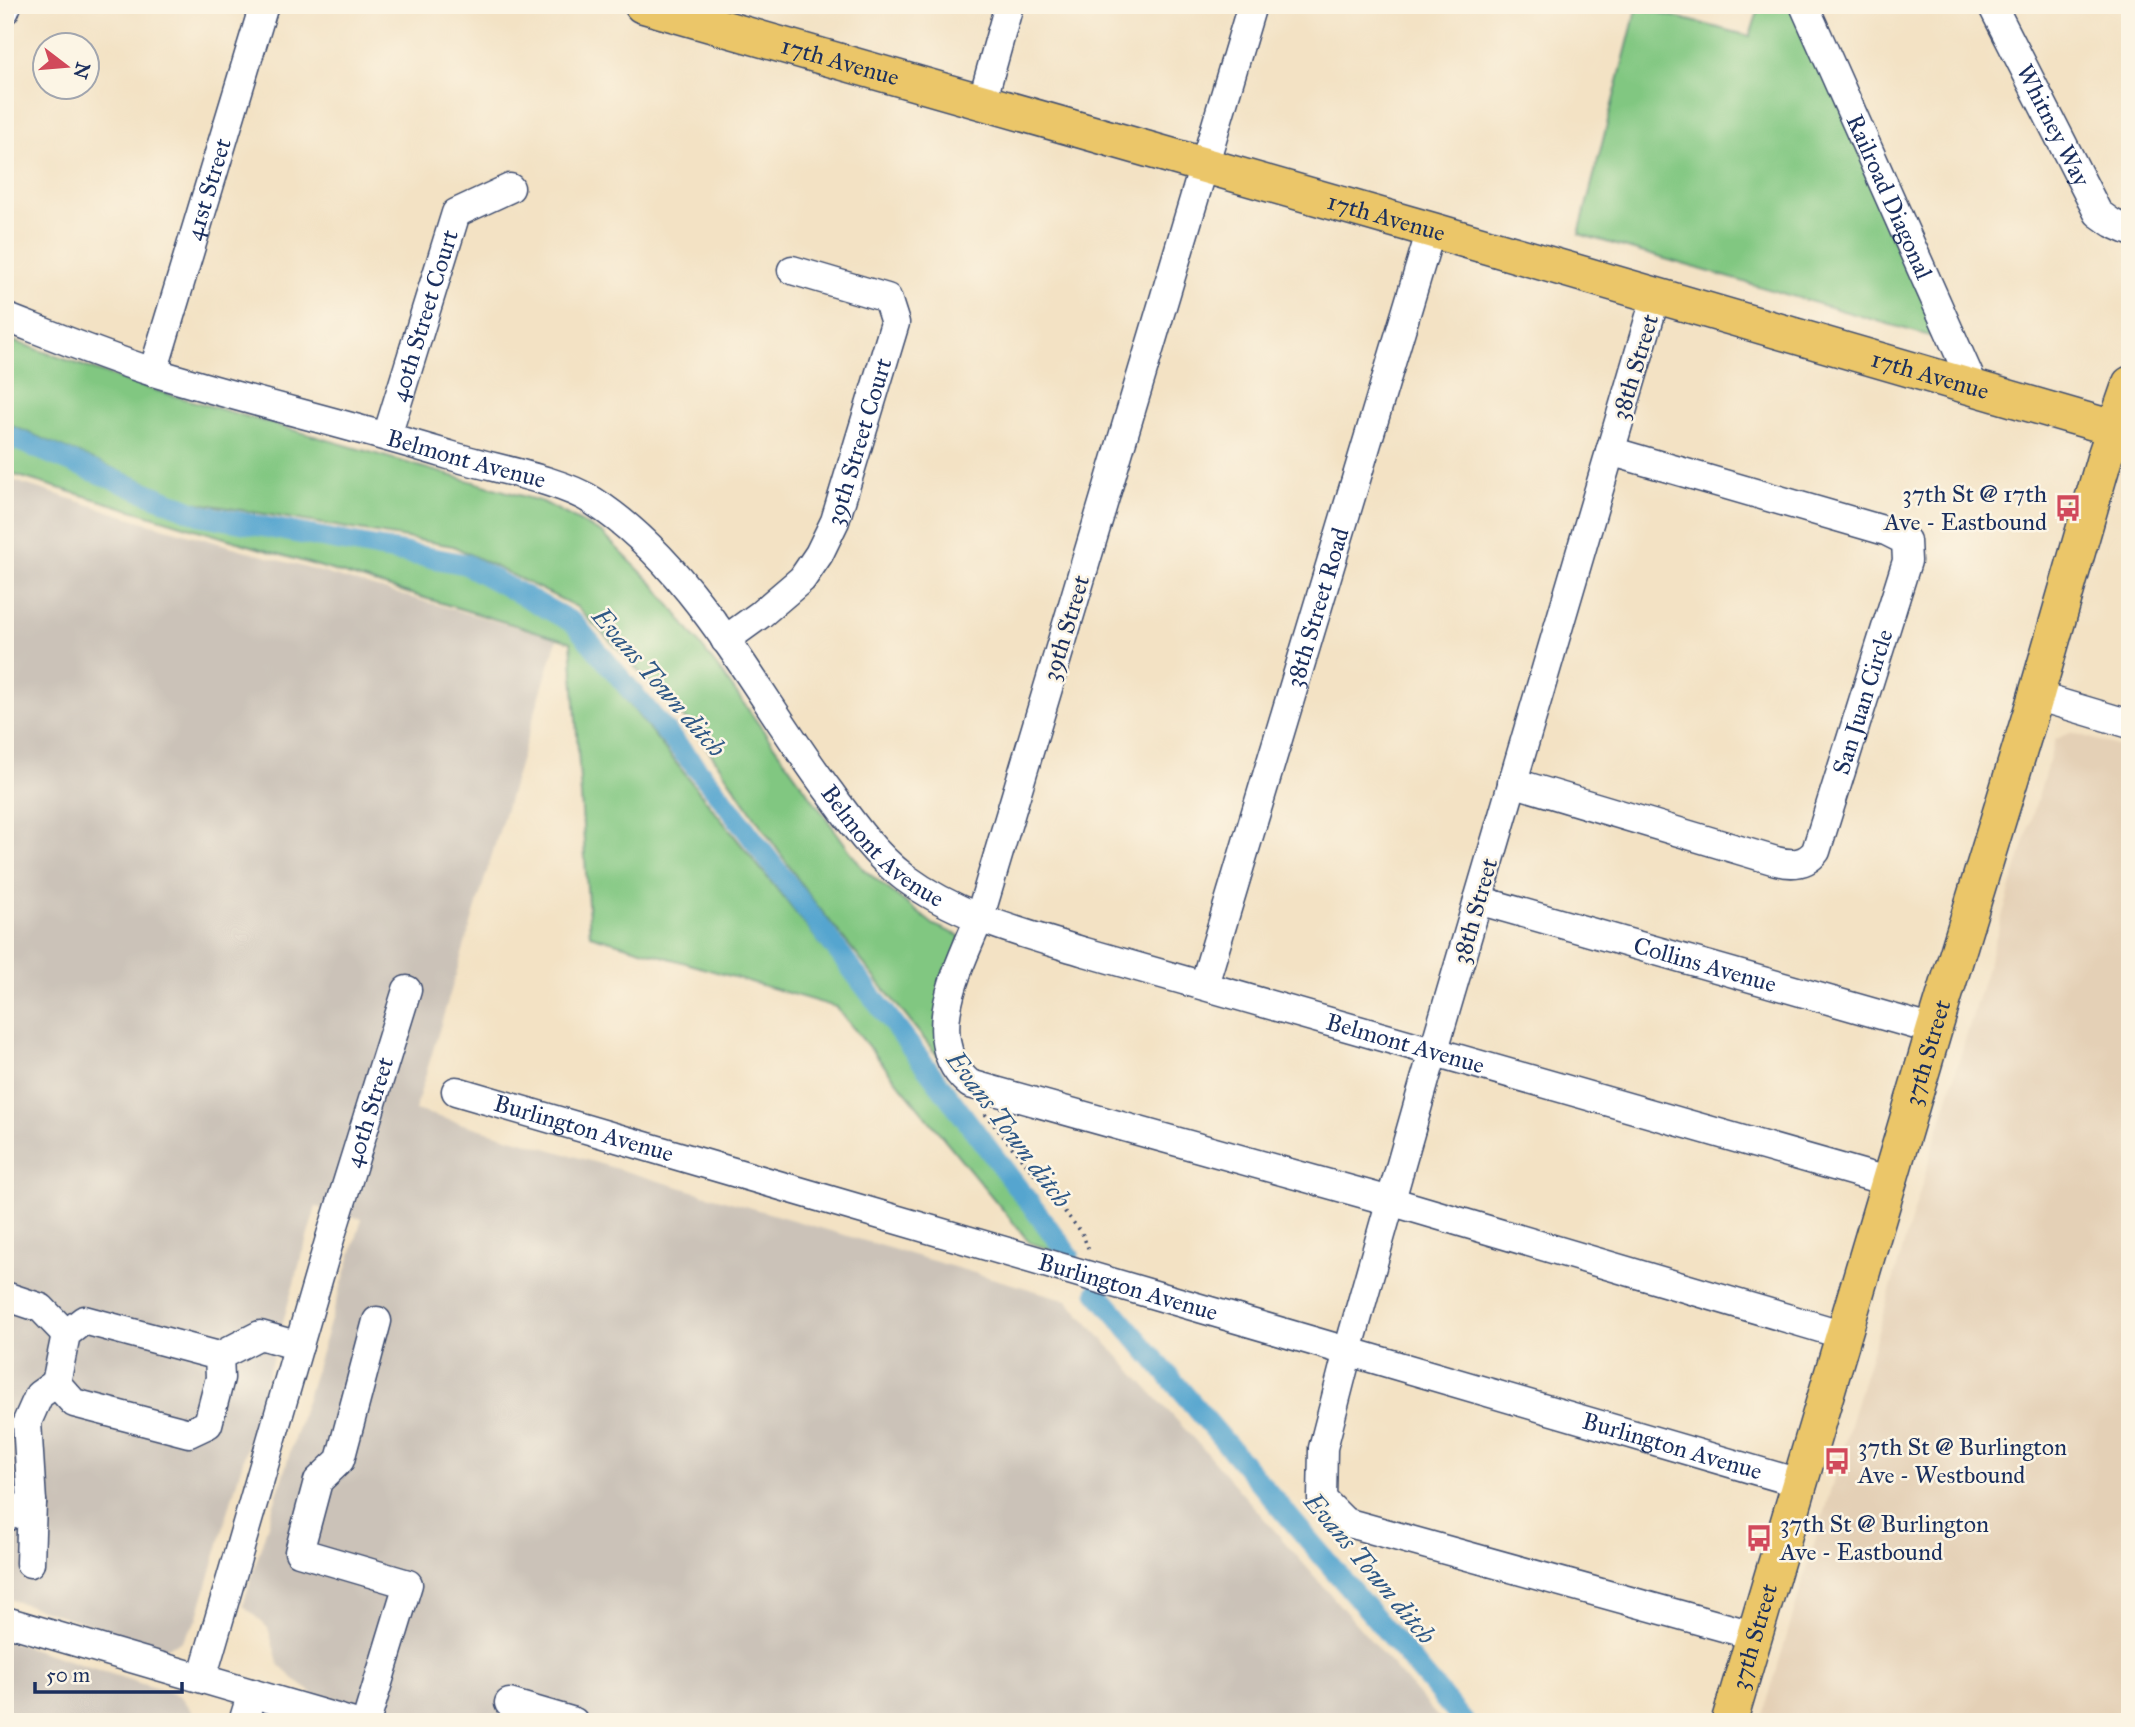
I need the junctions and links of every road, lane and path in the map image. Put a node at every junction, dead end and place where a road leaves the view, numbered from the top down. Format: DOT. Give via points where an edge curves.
graph roads {
  1 [pos="7,5"];
  2 [pos="264,5"];
  3 [pos="642,5"];
  4 [pos="1009,5"];
  5 [pos="1252,5"];
  6 [pos="1804,5"];
  7 [pos="1992,5"];
  8 [pos="5,10"];
  9 [pos="982,102"];
  10 [pos="1204,166"];
  11 [pos="510,188"];
  12 [pos="1431,230"];
  13 [pos="2130,231"];
  14 [pos="792,270"];
  15 [pos="1657,296"];
  16 [pos="5,317"];
  17 [pos="153,372"];
  18 [pos="2130,384"];
  19 [pos="1974,387"];
  20 [pos="2122,430"];
  21 [pos="387,436"];
  22 [pos="1611,451"];
  23 [pos="726,640"];
  24 [pos="2036,696"];
  25 [pos="2130,724"];
  26 [pos="1513,782"];
  27 [pos="1478,900"];
  28 [pos="979,919"];
  29 [pos="1203,985"];
  30 [pos="407,990"];
  31 [pos="1934,1030"];
  32 [pos="1433,1051"];
  33 [pos="970,1084"];
  34 [pos="456,1091"];
  35 [pos="1890,1182"];
  36 [pos="1391,1201"];
  37 [pos="1085,1274"];
  38 [pos="5,1296"];
  39 [pos="377,1321"];
  40 [pos="66,1334"];
  41 [pos="1844,1335"];
  42 [pos="299,1346"];
  43 [pos="1348,1351"];
  44 [pos="219,1356"];
  45 [pos="56,1383"];
  46 [pos="1799,1483"];
  47 [pos="32,1502"];
  48 [pos="5,1518"];
  49 [pos="30,1563"];
  50 [pos="5,1621"];
  51 [pos="1756,1636"];
  52 [pos="202,1678"];
  53 [pos="252,1693"];
  54 [pos="509,1703"];
  55 [pos="243,1722"];
  56 [pos="350,1722"];
  57 [pos="366,1722"];
  58 [pos="574,1722"];
  59 [pos="1729,1722"];
  1 -- 8 [label="street"];
  2 -- 17 [label="street, 41st Street"];
  3 -- 9 [label="main road, 17th Avenue"];
  4 -- 9 [label="street"];
  5 -- 10 [label="street, 39th Street"];
  6 -- 19 [label="street, Railroad Diagonal"];
  7 -- 13 [label="street, Whitney Way" via="2098,213"];
  9 -- 10 [label="main road, 17th Avenue"];
  10 -- 12 [label="main road, 17th Avenue"];
  10 -- 28 [label="street, 39th Street"];
  11 -- 21 [label="street, 40th Street Court" via="456,213"];
  12 -- 15 [label="main road, 17th Avenue"];
  12 -- 29 [label="street, 38th Street Road"];
  14 -- 23 [label="street, 39th Street Court" via="887,298 895,323 835,521 820,554 802,579"];
  15 -- 19 [label="main road, 17th Avenue"];
  15 -- 22 [label="street, 38th Street"];
  16 -- 17 [label="street, Belmont Avenue"];
  17 -- 21 [label="street, Belmont Avenue"];
  18 -- 20 [label="main road, 37th Street"];
  19 -- 20 [label="main road, 17th Avenue"];
  20 -- 24 [label="main road, 37th Street" via="2105,456"];
  21 -- 23 [label="street, Belmont Avenue" via="590,499 629,527"];
  22 -- 26 [label="street, 38th Street"];
  22 -- 26 [label="street, San Juan Circle" via="1886,531 1906,541 1907,561 1816,851 1809,860 1776,862"];
  23 -- 28 [label="street, Belmont Avenue" via="861,834 928,894"];
  24 -- 25 [label="street"];
  24 -- 31 [label="main road, 37th Street"];
  26 -- 27 [label="street, 38th Street"];
  27 -- 31 [label="street, Collins Avenue"];
  27 -- 32 [label="street, 38th Street"];
  28 -- 29 [label="street, Belmont Avenue"];
  28 -- 33 [label="street, 39th Street" via="955,975 945,1017 951,1062"];
  29 -- 32 [label="street, Belmont Avenue"];
  30 -- 42 [label="street, 40th Street"];
  31 -- 35 [label="main road, 37th Street"];
  32 -- 35 [label="street, Belmont Avenue"];
  32 -- 36 [label="street, 38th Street"];
  33 -- 36 [label="street"];
  33 -- 37 [label="path" via="988,1119 1082,1233 1088,1248"];
  34 -- 37 [label="street, Burlington Avenue"];
  35 -- 41 [label="main road, 37th Street"];
  36 -- 41 [label="street"];
  36 -- 43 [label="street, 38th Street"];
  37 -- 43 [label="street, Burlington Avenue"];
  38 -- 40 [label="street" via="41,1308"];
  39 -- 57 [label="street" via="340,1460 318,1481 299,1552 408,1584"];
  40 -- 44 [label="street" via="84,1320"];
  40 -- 45 [label="street"];
  41 -- 46 [label="main road, 37th Street"];
  42 -- 44 [label="street" via="260,1335"];
  42 -- 52 [label="street, 40th Street"];
  43 -- 46 [label="street, Burlington Avenue"];
  43 -- 51 [label="street, 38th Street" via="1321,1461 1322,1499 1345,1522"];
  44 -- 45 [label="street" via="220,1378 208,1424 189,1433 74,1403"];
  45 -- 47 [label="street" via="39,1395 27,1422"];
  46 -- 51 [label="main road, 37th Street"];
  47 -- 48 [label="street"];
  47 -- 49 [label="street"];
  50 -- 52 [label="street"];
  51 -- 59 [label="main road, 37th Street"];
  52 -- 53 [label="street"];
  53 -- 55 [label="street"];
  53 -- 56 [label="street"];
  54 -- 58 [label="street"];
}
